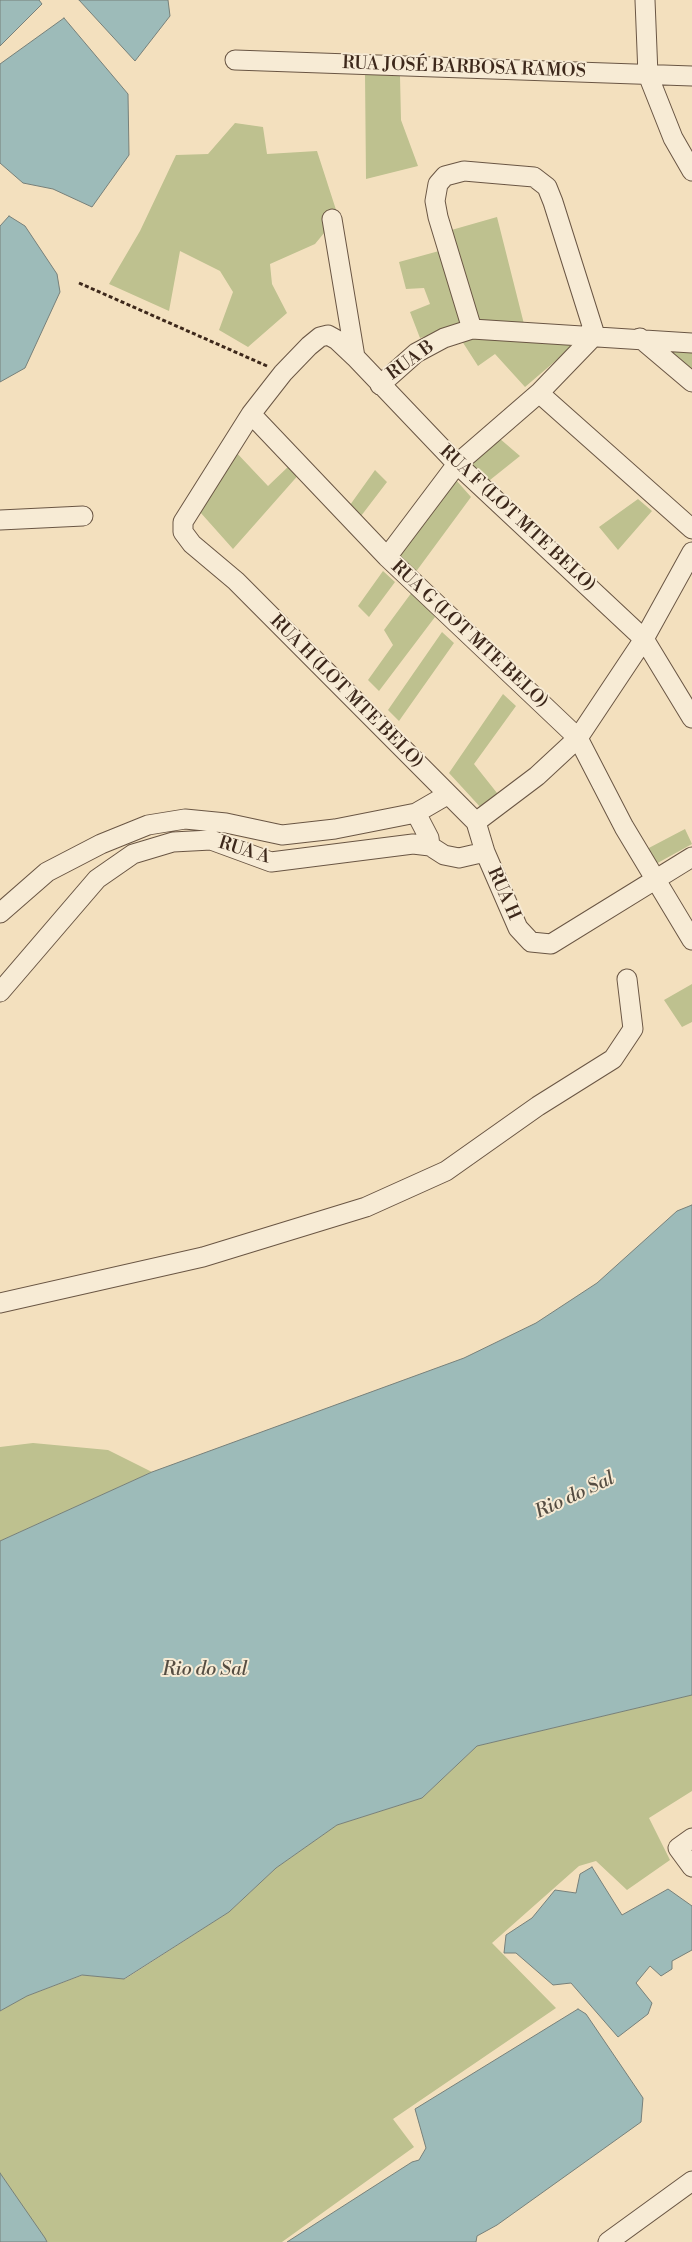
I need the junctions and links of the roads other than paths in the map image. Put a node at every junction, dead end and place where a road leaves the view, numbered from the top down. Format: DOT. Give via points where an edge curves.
graph roads {
  1 [pos="645,0"];
  2 [pos="235,60"];
  3 [pos="648,75"];
  4 [pos="692,76"];
  5 [pos="692,171"];
  6 [pos="332,219"];
  7 [pos="472,329"];
  8 [pos="595,335"];
  9 [pos="640,338"];
  10 [pos="692,343"];
  11 [pos="355,357"];
  12 [pos="692,382"];
  13 [pos="380,385"];
  14 [pos="539,393"];
  15 [pos="251,414"];
  16 [pos="457,464"];
  17 [pos="83,516"];
  18 [pos="0,520"];
  19 [pos="692,529"];
  20 [pos="692,552"];
  21 [pos="387,557"];
  22 [pos="644,639"];
  23 [pos="692,718"];
  24 [pos="578,738"];
  25 [pos="447,795"];
  26 [pos="416,814"];
  27 [pos="476,822"];
  28 [pos="430,846"];
  29 [pos="484,852"];
  30 [pos="692,857"];
  31 [pos="654,880"];
  32 [pos="0,913"];
  33 [pos="692,940"];
  34 [pos="28,960"];
  35 [pos="0,968"];
  36 [pos="627,979"];
  37 [pos="0,992"];
  38 [pos="0,1303"];
  39 [pos="685,1843"];
  40 [pos="692,1868"];
  41 [pos="692,2181"];
  42 [pos="608,2242"];
  1 -- 3 [label="street"];
  2 -- 3 [label="street, RUA JOSÉ BARBOSA RAMOS"];
  3 -- 4 [label="street, RUA JOSÉ BARBOSA RAMOS"];
  3 -- 5 [label="street" via="673,138"];
  6 -- 11 [label="street"];
  7 -- 8 [label="street"];
  7 -- 8 [label="street" via="435,201 441,180 464,171 528,175 546,187"];
  7 -- 13 [label="street, RUA B" via="444,338 416,353"];
  8 -- 9 [label="street"];
  8 -- 14 [label="street"];
  9 -- 10 [label="street"];
  9 -- 12 [label="street"];
  11 -- 13 [label="street, RUA F (LOT MTE BELO)"];
  11 -- 15 [label="street, RUA F (LOT MTE BELO)" via="337,340 325,335 283,373"];
  13 -- 16 [label="street, RUA F (LOT MTE BELO)"];
  14 -- 16 [label="street"];
  14 -- 19 [label="street"];
  15 -- 21 [label="street, RUA G (LOT MTE BELO)"];
  15 -- 25 [label="street, RUA H (LOT MTE BELO)" via="185,518 183,532 192,544 236,581"];
  16 -- 21 [label="street"];
  16 -- 22 [label="street, RUA F (LOT MTE BELO)"];
  17 -- 18 [label="street"];
  20 -- 22 [label="street"];
  21 -- 24 [label="street, RUA G (LOT MTE BELO)"];
  22 -- 23 [label="street, RUA F (LOT MTE BELO)"];
  22 -- 24 [label="street"];
  24 -- 27 [label="street" via="537,776"];
  24 -- 31 [label="street, RUA G (LOT MTE BELO)"];
  25 -- 26 [label="street, RUA A"];
  25 -- 27 [label="street, RUA H (LOT MTE BELO)"];
  26 -- 28 [label="street"];
  26 -- 32 [label="street, RUA A" via="335,830 282,835 226,823 185,819 148,825 101,844 47,872"];
  27 -- 29 [label="street"];
  28 -- 29 [label="street, RUA A" via="444,855 459,858"];
  28 -- 34 [label="street, RUA A" via="405,845 271,862 211,840 172,842 132,854 97,879"];
  29 -- 31 [label="street, RUA H" via="518,928 531,942 551,944"];
  30 -- 31 [label="street"];
  31 -- 33 [label="street, RUA G (LOT MTE BELO)"];
  34 -- 35 [label="street"];
  34 -- 37 [label="street, RUA A"];
  36 -- 38 [label="street" via="633,1029 613,1059 538,1106 446,1171 366,1207 203,1257"];
  39 -- 40 [label="street"];
  41 -- 42 [label="street"];
}
